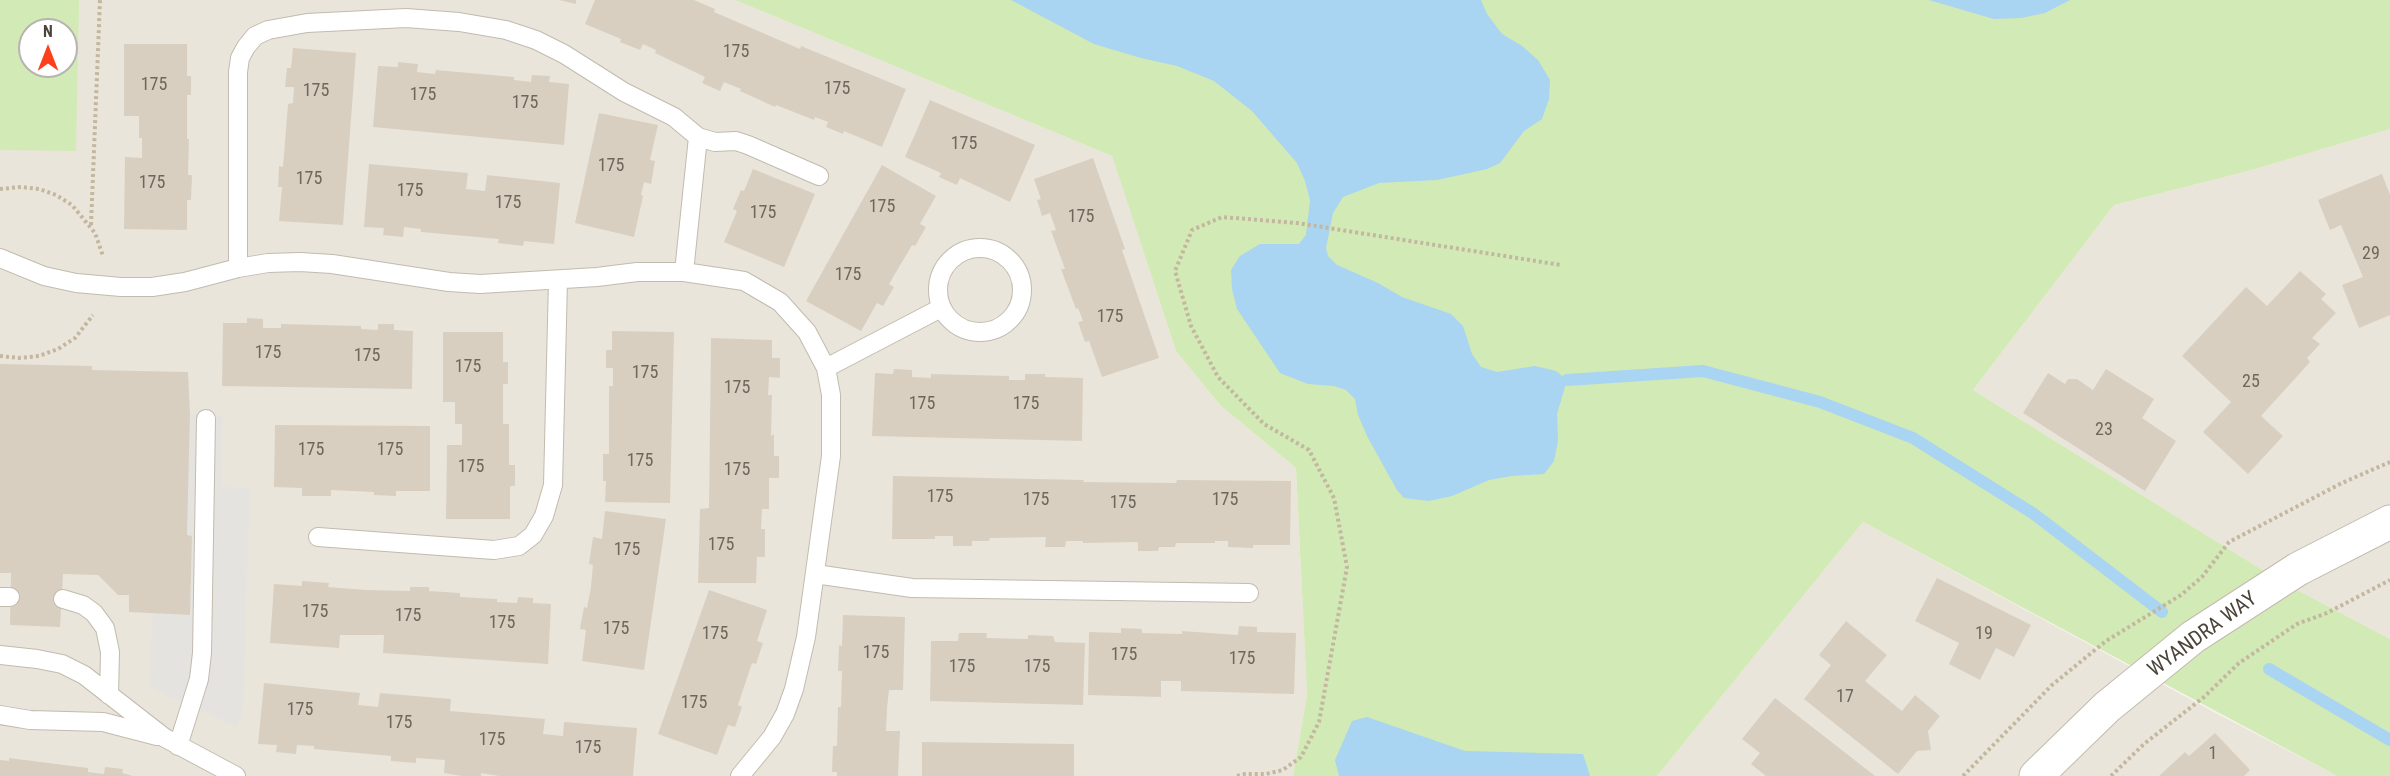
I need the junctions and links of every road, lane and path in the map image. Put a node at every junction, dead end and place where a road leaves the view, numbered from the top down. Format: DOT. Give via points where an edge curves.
graph roads {
  1 [pos="100,0"];
  2 [pos="698,137"];
  3 [pos="819,176"];
  4 [pos="91,225"];
  5 [pos="0,258"];
  6 [pos="1561,265"];
  7 [pos="238,268"];
  8 [pos="684,272"];
  9 [pos="558,280"];
  10 [pos="941,308"];
  11 [pos="826,368"];
  12 [pos="206,419"];
  13 [pos="2390,462"];
  14 [pos="2390,522"];
  15 [pos="318,537"];
  16 [pos="815,574"];
  17 [pos="2390,580"];
  18 [pos="1249,593"];
  19 [pos="63,599"];
  20 [pos="0,655"];
  21 [pos="109,694"];
  22 [pos="0,715"];
  23 [pos="171,742"];
  24 [pos="207,770"];
  25 [pos="752,772"];
  26 [pos="236,776"];
  27 [pos="1237,776"];
  28 [pos="1963,776"];
  29 [pos="2036,776"];
  30 [pos="2111,776"];
  1 -- 4 [label="path"];
  2 -- 3 [label="lane" via="715,142 736,141"];
  2 -- 7 [label="lane" via="674,117 624,92 564,54 506,30 406,18 307,23 268,30 255,36 246,47 238,72"];
  2 -- 8 [label="lane"];
  5 -- 7 [label="lane" via="44,276 121,286 185,282"];
  6 -- 27 [label="path" via="1297,223 1222,217 1192,230 1175,271 1191,326 1218,377 1264,424 1309,450 1334,498 1347,567 1319,722 1301,757 1283,770"];
  7 -- 9 [label="lane" via="300,262 459,283"];
  8 -- 9 [label="lane"];
  8 -- 11 [label="lane" via="744,281 780,303 807,332"];
  9 -- 15 [label="lane" via="553,485 544,516 533,535 519,546 494,550"];
  10 -- 10 [label="lane" via="939,280 944,267 967,249 981,247 1001,254 1017,268 1022,281 1019,309 1000,328 973,332 949,319"];
  10 -- 11 [label="lane"];
  11 -- 16 [label="lane" via="831,395 831,456"];
  12 -- 23 [label="lane" via="202,653 199,679"];
  13 -- 28 [label="path" via="2229,542 2202,577 2106,641 2052,685"];
  14 -- 29 [label="street, WYANDRA WAY" via="2298,569 2193,637 2107,706"];
  16 -- 18 [label="lane" via="912,588"];
  16 -- 25 [label="lane" via="794,689 785,714"];
  17 -- 30 [label="path" via="2297,624 2239,663"];
  19 -- 21 [label="lane" via="83,605 105,628 110,652"];
  20 -- 21 [label="lane" via="62,664"];
  21 -- 23 [label="lane"];
  22 -- 23 [label="lane" via="103,722"];
  23 -- 24 [label="lane"];
  24 -- 26 [label="lane"];
}
